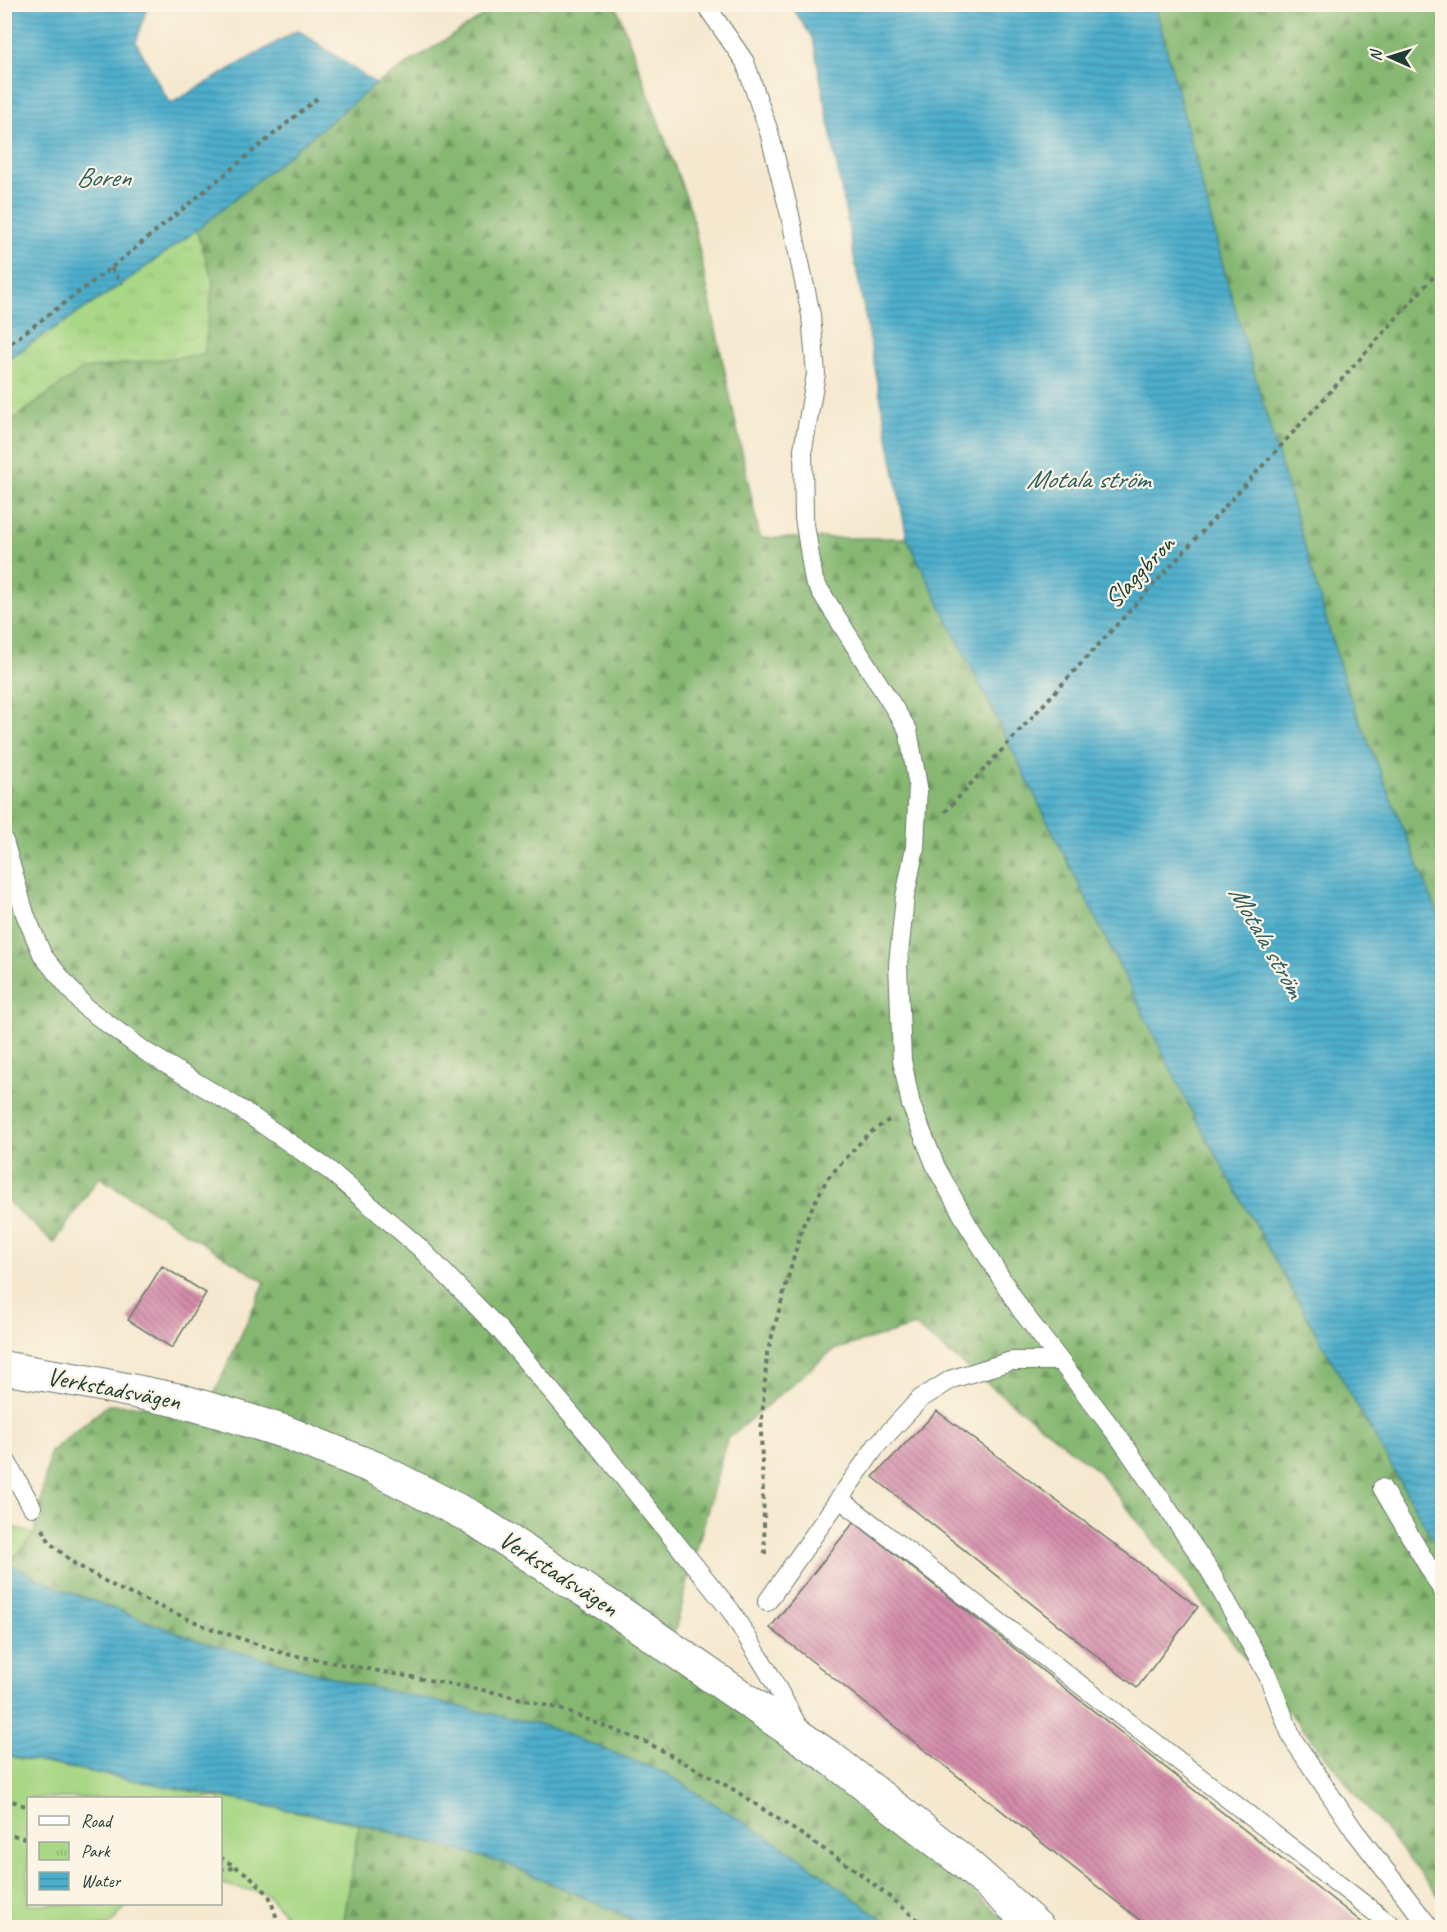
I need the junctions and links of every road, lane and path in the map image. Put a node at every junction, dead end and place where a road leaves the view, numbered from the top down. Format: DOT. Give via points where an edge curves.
graph roads {
  1 [pos="705,4"];
  2 [pos="320,96"];
  3 [pos="1443,261"];
  4 [pos="111,268"];
  5 [pos="1436,274"];
  6 [pos="1443,274"];
  7 [pos="122,284"];
  8 [pos="4,348"];
  9 [pos="964,789"];
  10 [pos="4,841"];
  11 [pos="911,1105"];
  12 [pos="1060,1361"];
  13 [pos="4,1368"];
  14 [pos="4,1457"];
  15 [pos="1382,1488"];
  16 [pos="840,1499"];
  17 [pos="32,1507"];
  18 [pos="1443,1590"];
  19 [pos="767,1602"];
  20 [pos="805,1740"];
  21 [pos="4,1798"];
  22 [pos="27,1807"];
  23 [pos="4,1833"];
  24 [pos="27,1839"];
  25 [pos="222,1858"];
  26 [pos="238,1868"];
  27 [pos="222,1869"];
  28 [pos="280,1928"];
  29 [pos="928,1928"];
  30 [pos="1038,1928"];
  31 [pos="1395,1928"];
  32 [pos="1430,1928"];
  1 -- 11 [label="lane" via="749,72 785,194 811,315 816,374 803,448 804,518 814,581 908,730 918,786 915,847 898,964 902,1060"];
  2 -- 4 [label="path"];
  3 -- 5 [label="path, Slaggbron"];
  4 -- 7 [label="path"];
  4 -- 8 [label="path"];
  5 -- 6 [label="path"];
  5 -- 9 [label="path, Slaggbron"];
  10 -- 20 [label="lane" via="25,914 43,956 85,1007 146,1052 242,1110 329,1170 419,1247 498,1328 731,1611"];
  11 -- 12 [label="lane" via="936,1167 968,1225 1021,1310"];
  11 -- 19 [label="path" via="868,1134 827,1179 802,1227 767,1354 761,1432"];
  12 -- 16 [label="lane" via="1011,1361 952,1379 920,1399 877,1445"];
  12 -- 32 [label="lane" via="1121,1440 1210,1571 1268,1676 1292,1738 1354,1830"];
  13 -- 20 [label="street, Verkstadsvägen" via="182,1401 285,1432 375,1468 471,1516"];
  14 -- 17 [label="lane"];
  15 -- 18 [label="lane"];
  16 -- 19 [label="lane"];
  16 -- 31 [label="lane"];
  17 -- 29 [label="path" via="51,1544 75,1564 119,1589 207,1627 286,1654 500,1693 560,1709 648,1743 731,1788 857,1871"];
  20 -- 30 [label="street, Verkstadsvägen" via="965,1863"];
  21 -- 22 [label="path"];
  23 -- 24 [label="path"];
  25 -- 26 [label="path"];
  26 -- 27 [label="path"];
  26 -- 28 [label="path" via="269,1894"];
}
